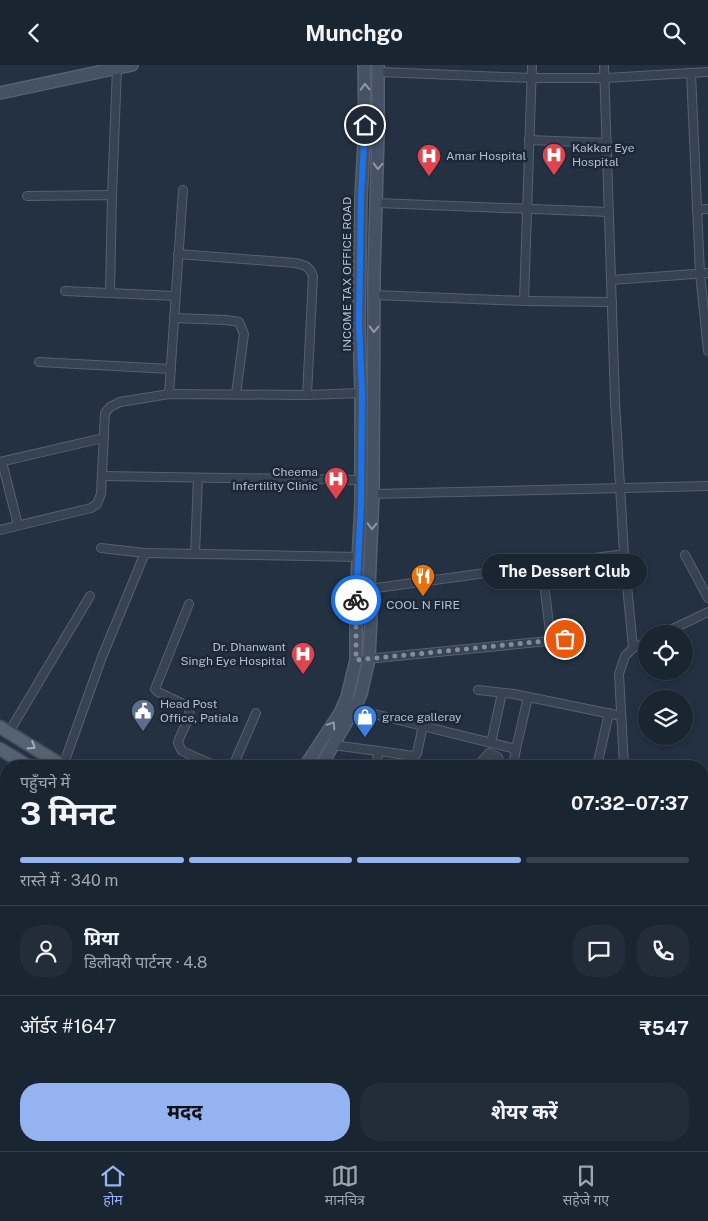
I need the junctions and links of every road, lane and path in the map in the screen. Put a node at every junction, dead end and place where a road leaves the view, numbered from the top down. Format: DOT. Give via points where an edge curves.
graph roads {
  1 [pos="132,65"];
  2 [pos="364,65"];
  3 [pos="532,65"];
  4 [pos="604,65"];
  5 [pos="666,65"];
  6 [pos="118,68"];
  7 [pos="378,69"];
  8 [pos="708,72"];
  9 [pos="691,73"];
  10 [pos="666,75"];
  11 [pos="531,78"];
  12 [pos="605,78"];
  13 [pos="0,93"];
  14 [pos="529,141"];
  15 [pos="607,143"];
  16 [pos="183,190"];
  17 [pos="26,195"];
  18 [pos="112,195"];
  19 [pos="377,203"];
  20 [pos="527,208"];
  21 [pos="708,209"];
  22 [pos="697,210"];
  23 [pos="609,211"];
  24 [pos="178,254"];
  25 [pos="704,273"];
  26 [pos="611,280"];
  27 [pos="66,291"];
  28 [pos="110,293"];
  29 [pos="375,295"];
  30 [pos="175,296"];
  31 [pos="524,301"];
  32 [pos="612,302"];
  33 [pos="174,318"];
  34 [pos="707,333"];
  35 [pos="708,351"];
  36 [pos="39,363"];
  37 [pos="170,369"];
  38 [pos="362,393"];
  39 [pos="236,394"];
  40 [pos="169,395"];
  41 [pos="307,395"];
  42 [pos="103,438"];
  43 [pos="367,450"];
  44 [pos="1,462"];
  45 [pos="102,476"];
  46 [pos="198,478"];
  47 [pos="362,480"];
  48 [pos="708,486"];
  49 [pos="620,488"];
  50 [pos="373,494"];
  51 [pos="18,525"];
  52 [pos="0,530"];
  53 [pos="101,548"];
  54 [pos="145,553"];
  55 [pos="195,554"];
  56 [pos="624,554"];
  57 [pos="685,555"];
  58 [pos="358,557"];
  59 [pos="542,566"];
  60 [pos="369,589"];
  61 [pos="90,596"];
  62 [pos="708,598"];
  63 [pos="189,604"];
  64 [pos="708,611"];
  65 [pos="680,625"];
  66 [pos="580,638"];
  67 [pos="551,641"];
  68 [pos="638,645"];
  69 [pos="633,648"];
  70 [pos="369,659"];
  71 [pos="356,660"];
  72 [pos="478,689"];
  73 [pos="502,693"];
  74 [pos="528,697"];
  75 [pos="354,709"];
  76 [pos="256,713"];
  77 [pos="609,713"];
  78 [pos="622,716"];
  79 [pos="423,725"];
  80 [pos="5,730"];
  81 [pos="491,743"];
  82 [pos="333,745"];
  83 [pos="0,749"];
  84 [pos="516,749"];
  85 [pos="378,751"];
  86 [pos="200,759"];
  87 [pos="18,760"];
  88 [pos="53,760"];
  89 [pos="65,760"];
  90 [pos="236,760"];
  91 [pos="309,760"];
  92 [pos="324,760"];
  93 [pos="377,760"];
  94 [pos="483,760"];
  95 [pos="499,760"];
  96 [pos="514,760"];
  97 [pos="598,760"];
  98 [pos="624,760"];
  1 -- 6 [label="main road"];
  38 -- 2 [label="main road, INCOME TAX OFFICE ROAD, one-way" via="359,324"];
  3 -- 11 [label="street"];
  4 -- 12 [label="street"];
  5 -- 10 [label="street"];
  6 -- 13 [label="main road"];
  6 -- 18 [label="street"];
  7 -- 11 [label="street"];
  7 -- 19 [label="main road, one-way"];
  8 -- 9 [label="street"];
  9 -- 10 [label="street"];
  9 -- 22 [label="street"];
  10 -- 12 [label="street"];
  11 -- 12 [label="street"];
  11 -- 14 [label="street"];
  12 -- 15 [label="street"];
  14 -- 15 [label="street"];
  14 -- 20 [label="street"];
  15 -- 23 [label="street"];
  16 -- 24 [label="street"];
  17 -- 18 [label="street"];
  18 -- 28 [label="street"];
  19 -- 20 [label="street"];
  19 -- 29 [label="main road"];
  20 -- 23 [label="street"];
  20 -- 31 [label="street"];
  21 -- 22 [label="street"];
  22 -- 25 [label="street"];
  23 -- 26 [label="street"];
  24 -- 30 [label="street"];
  24 -- 41 [label="street" via="295,263 310,269 313,276"];
  25 -- 26 [label="street"];
  25 -- 34 [label="street"];
  26 -- 32 [label="street"];
  27 -- 28 [label="street"];
  28 -- 30 [label="street"];
  29 -- 31 [label="street"];
  29 -- 43 [label="main road, one-way"];
  30 -- 33 [label="street"];
  31 -- 32 [label="street"];
  32 -- 49 [label="street"];
  33 -- 37 [label="street"];
  33 -- 39 [label="street" via="239,322 244,334"];
  34 -- 35 [label="street"];
  36 -- 37 [label="street"];
  37 -- 40 [label="street"];
  38 -- 41 [label="street"];
  38 -- 43 [label="main road, INCOME TAX OFFICE ROAD"];
  39 -- 40 [label="street"];
  39 -- 41 [label="street"];
  40 -- 42 [label="street" via="120,402 110,407 104,413"];
  42 -- 44 [label="street"];
  42 -- 45 [label="street"];
  43 -- 47 [label="main road, INCOME TAX OFFICE ROAD"];
  43 -- 50 [label="main road"];
  44 -- 51 [label="street"];
  45 -- 46 [label="street"];
  45 -- 51 [label="street" via="100,500 91,508"];
  46 -- 47 [label="street"];
  46 -- 55 [label="street"];
  47 -- 58 [label="main road, INCOME TAX OFFICE ROAD"];
  48 -- 49 [label="street"];
  49 -- 50 [label="street"];
  49 -- 56 [label="street"];
  50 -- 60 [label="main road, one-way"];
  51 -- 52 [label="street"];
  53 -- 54 [label="street"];
  54 -- 55 [label="street"];
  54 -- 89 [label="street" via="102,657"];
  55 -- 58 [label="street"];
  56 -- 59 [label="street"];
  56 -- 69 [label="street"];
  57 -- 62 [label="street"];
  58 -- 71 [label="main road, INCOME TAX OFFICE ROAD"];
  59 -- 60 [label="street"];
  59 -- 67 [label="street"];
  60 -- 70 [label="main road"];
  61 -- 80 [label="street"];
  63 -- 86 [label="street" via="155,689 188,706 190,714 179,734 178,743 182,751"];
  64 -- 65 [label="street"];
  66 -- 67 [label="street"];
  67 -- 70 [label="street"];
  68 -- 69 [label="street"];
  69 -- 78 [label="street" via="625,655 619,674"];
  70 -- 71 [label="street"];
  70 -- 75 [label="main road"];
  91 -- 71 [label="main road, INCOME TAX OFFICE ROAD, one-way" via="340,713"];
  72 -- 73 [label="street"];
  73 -- 74 [label="street"];
  73 -- 81 [label="street"];
  74 -- 77 [label="street"];
  74 -- 84 [label="street"];
  75 -- 79 [label="street"];
  75 -- 82 [label="main road"];
  76 -- 90 [label="street"];
  77 -- 78 [label="street"];
  77 -- 97 [label="street"];
  78 -- 98 [label="street"];
  79 -- 81 [label="street"];
  79 -- 85 [label="street" via="416,755"];
  80 -- 88 [label="main road, one-way"];
  81 -- 84 [label="street"];
  82 -- 85 [label="street"];
  82 -- 92 [label="main road"];
  83 -- 87 [label="main road"];
  84 -- 96 [label="street"];
  85 -- 93 [label="street"];
  94 -- 95 [label="street" via="490,753"];
}
